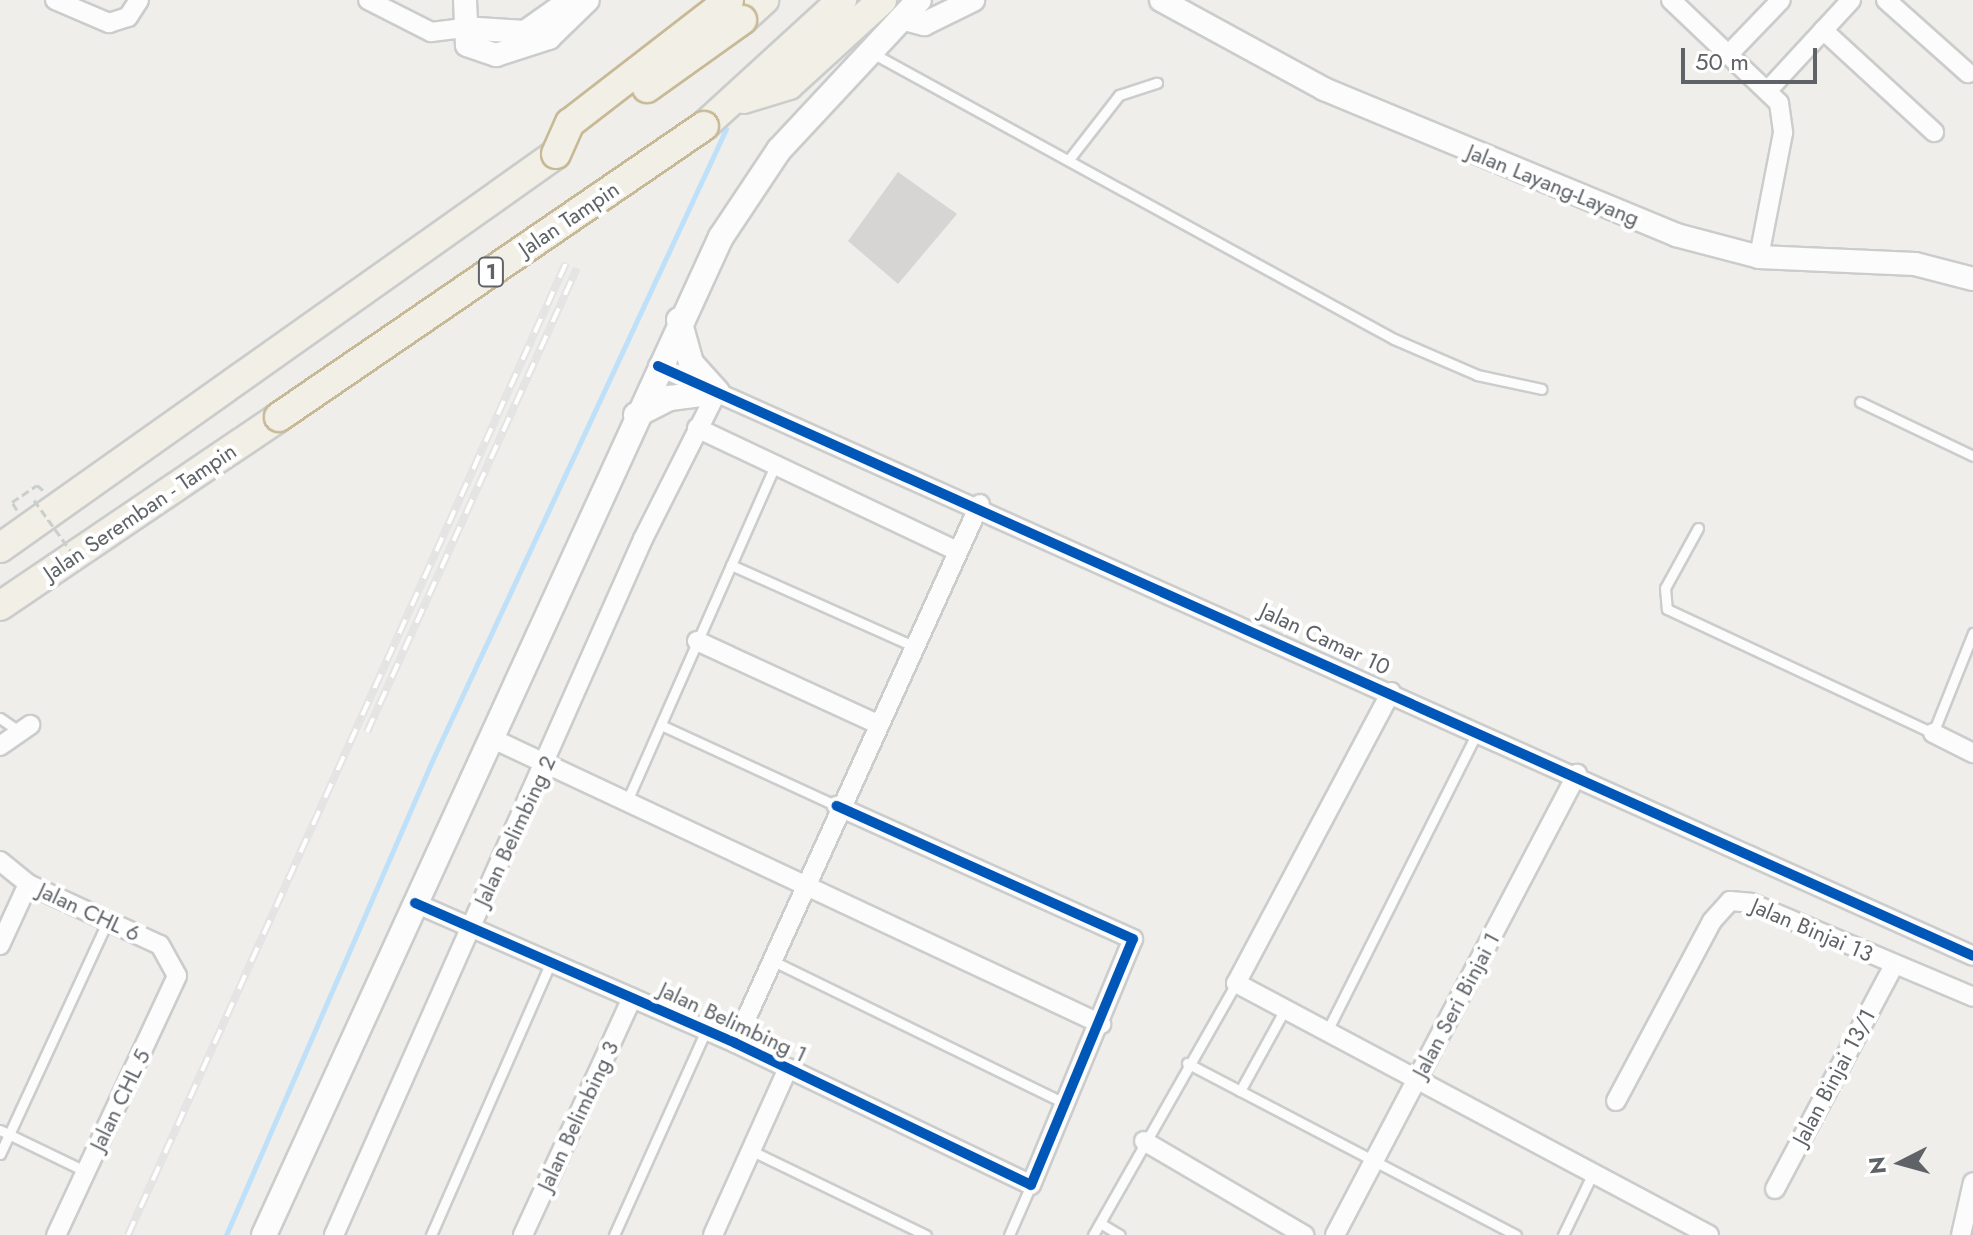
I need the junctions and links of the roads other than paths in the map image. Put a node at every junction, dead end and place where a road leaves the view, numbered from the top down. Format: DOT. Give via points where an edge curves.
graph roads {
  1 [pos="55,0"];
  2 [pos="139,0"];
  3 [pos="368,0"];
  4 [pos="465,0"];
  5 [pos="570,0"];
  6 [pos="588,0"];
  7 [pos="764,0"];
  8 [pos="842,0"];
  9 [pos="882,0"];
  10 [pos="973,0"];
  11 [pos="1163,0"];
  12 [pos="1781,0"];
  13 [pos="1851,0"];
  14 [pos="1886,0"];
  15 [pos="1682,4"];
  16 [pos="912,9"];
  17 [pos="736,10"];
  18 [pos="462,28"];
  19 [pos="1823,30"];
  20 [pos="874,54"];
  21 [pos="1728,55"];
  22 [pos="1968,73"];
  23 [pos="1157,83"];
  24 [pos="1769,89"];
  25 [pos="739,100"];
  26 [pos="1934,132"];
  27 [pos="1070,158"];
  28 [pos="1759,257"];
  29 [pos="1973,279"];
  30 [pos="679,320"];
  31 [pos="658,366"];
  32 [pos="1542,389"];
  33 [pos="717,392"];
  34 [pos="1860,402"];
  35 [pos="636,415"];
  36 [pos="279,417"];
  37 [pos="697,428"];
  38 [pos="1973,456"];
  39 [pos="775,465"];
  40 [pos="980,504"];
  41 [pos="1698,528"];
  42 [pos="0,548"];
  43 [pos="957,551"];
  44 [pos="731,565"];
  45 [pos="0,606"];
  46 [pos="1973,633"];
  47 [pos="697,641"];
  48 [pos="911,645"];
  49 [pos="1391,692"];
  50 [pos="0,718"];
  51 [pos="875,723"];
  52 [pos="661,725"];
  53 [pos="25,729"];
  54 [pos="1479,730"];
  55 [pos="1933,733"];
  56 [pos="491,738"];
  57 [pos="0,746"];
  58 [pos="1973,753"];
  59 [pos="547,764"];
  60 [pos="1577,774"];
  61 [pos="627,801"];
  62 [pos="837,806"];
  63 [pos="0,861"];
  64 [pos="28,884"];
  65 [pos="802,884"];
  66 [pos="415,903"];
  67 [pos="109,918"];
  68 [pos="470,927"];
  69 [pos="0,945"];
  70 [pos="1973,956"];
  71 [pos="771,960"];
  72 [pos="551,962"];
  73 [pos="175,963"];
  74 [pos="1894,965"];
  75 [pos="1236,983"];
  76 [pos="1973,997"];
  77 [pos="632,998"];
  78 [pos="1285,1009"];
  79 [pos="1101,1024"];
  80 [pos="706,1030"];
  81 [pos="1327,1031"];
  82 [pos="735,1043"];
  83 [pos="1187,1063"];
  84 [pos="788,1068"];
  85 [pos="1417,1079"];
  86 [pos="1240,1091"];
  87 [pos="1616,1101"];
  88 [pos="1066,1104"];
  89 [pos="4,1132"];
  90 [pos="1144,1141"];
  91 [pos="752,1151"];
  92 [pos="0,1154"];
  93 [pos="1373,1162"];
  94 [pos="85,1171"];
  95 [pos="1593,1173"];
  96 [pos="1973,1182"];
  97 [pos="1031,1185"];
  98 [pos="1775,1189"];
  99 [pos="1100,1223"];
  100 [pos="56,1235"];
  101 [pos="264,1235"];
  102 [pos="334,1235"];
  103 [pos="431,1235"];
  104 [pos="523,1235"];
  105 [pos="614,1235"];
  106 [pos="713,1235"];
  107 [pos="926,1235"];
  108 [pos="1009,1235"];
  109 [pos="1093,1235"];
  110 [pos="1120,1235"];
  111 [pos="1304,1235"];
  112 [pos="1335,1235"];
  113 [pos="1516,1235"];
  114 [pos="1563,1235"];
  115 [pos="1709,1235"];
  116 [pos="1961,1235"];
  1 -- 2 [label="street" via="109,23 128,17"];
  3 -- 18 [label="street" via="431,32"];
  4 -- 18 [label="street"];
  5 -- 18 [label="street" via="525,32"];
  6 -- 18 [label="street" via="549,38 518,50 475,50"];
  7 -- 17 [label="highway"];
  8 -- 25 [label="highway, Jalan Tampin / 1"];
  9 -- 25 [label="highway" via="789,85"];
  10 -- 16 [label="street" via="924,24"];
  11 -- 28 [label="street, Jalan Layang-Layang" via="1338,95 1648,224"];
  12 -- 21 [label="street"];
  13 -- 19 [label="street"];
  14 -- 22 [label="street"];
  15 -- 21 [label="street"];
  16 -- 20 [label="main road"];
  17 -- 42 [label="highway, bridge" via="570,123 556,154 252,375"];
  19 -- 24 [label="street"];
  19 -- 26 [label="street"];
  20 -- 27 [label="lane"];
  20 -- 30 [label="main road" via="779,150 721,237"];
  21 -- 24 [label="street"];
  23 -- 27 [label="lane" via="1119,95"];
  24 -- 28 [label="street" via="1783,133"];
  25 -- 36 [label="highway, Jalan Tampin / 1, bridge"];
  27 -- 32 [label="lane" via="1394,339 1477,375"];
  28 -- 29 [label="street, Jalan Layang-Layang" via="1915,264"];
  30 -- 31 [label="main road"];
  30 -- 33 [label="main road" via="691,363"];
  31 -- 33 [label="street, Jalan Camar 10"];
  31 -- 35 [label="main road"];
  33 -- 35 [label="main road" via="670,398"];
  33 -- 37 [label="street, Jalan Belimbing 2"];
  33 -- 40 [label="street, Jalan Camar 10"];
  34 -- 38 [label="lane"];
  35 -- 56 [label="main road"];
  36 -- 45 [label="highway, Jalan Seremban - Tampin / 1"];
  37 -- 39 [label="street"];
  37 -- 59 [label="street, Jalan Belimbing 2"];
  39 -- 43 [label="street"];
  39 -- 44 [label="lane"];
  40 -- 43 [label="street"];
  40 -- 49 [label="street, Jalan Camar 10"];
  41 -- 55 [label="lane" via="1665,588 1667,609"];
  43 -- 48 [label="street"];
  44 -- 47 [label="lane"];
  44 -- 48 [label="lane"];
  46 -- 55 [label="lane"];
  47 -- 51 [label="street"];
  47 -- 52 [label="lane"];
  48 -- 51 [label="street"];
  49 -- 54 [label="street, Jalan Camar 10"];
  49 -- 75 [label="street"];
  50 -- 53 [label="lane"];
  51 -- 62 [label="street"];
  52 -- 61 [label="lane"];
  52 -- 62 [label="lane"];
  53 -- 57 [label="street"];
  54 -- 60 [label="street, Jalan Camar 10"];
  54 -- 81 [label="lane"];
  55 -- 58 [label="street"];
  56 -- 59 [label="street"];
  56 -- 66 [label="main road"];
  59 -- 61 [label="street"];
  59 -- 68 [label="street, Jalan Belimbing 2"];
  60 -- 70 [label="street, Jalan Camar 10" via="1861,912"];
  60 -- 85 [label="street, Jalan Seri Binjai 1"];
  61 -- 65 [label="street"];
  62 -- 65 [label="street"];
  62 -- 79 [label="street" via="1129,933 1133,949"];
  63 -- 64 [label="street, Jalan CHL 6"];
  64 -- 67 [label="street, Jalan CHL 6"];
  64 -- 69 [label="street"];
  65 -- 71 [label="street"];
  65 -- 79 [label="street"];
  66 -- 68 [label="street, Jalan Belimbing 1"];
  66 -- 101 [label="main road"];
  67 -- 73 [label="street, Jalan CHL 6" via="160,945"];
  67 -- 89 [label="lane"];
  68 -- 72 [label="street, Jalan Belimbing 1"];
  68 -- 102 [label="street, Jalan Belimbing 2"];
  71 -- 82 [label="street"];
  71 -- 88 [label="lane"];
  72 -- 77 [label="street, Jalan Belimbing 1"];
  72 -- 103 [label="lane"];
  73 -- 94 [label="street, Jalan CHL 5" via="174,990"];
  74 -- 76 [label="street, Jalan Binjai 13"];
  74 -- 87 [label="street, Jalan Binjai 13" via="1751,903 1730,901 1712,921"];
  74 -- 98 [label="street, Jalan Binjai 13/1"];
  75 -- 78 [label="street"];
  75 -- 83 [label="lane"];
  77 -- 80 [label="street, Jalan Belimbing 1"];
  77 -- 104 [label="street, Jalan Belimbing 3"];
  78 -- 81 [label="street"];
  78 -- 86 [label="lane"];
  79 -- 88 [label="street"];
  80 -- 82 [label="street, Jalan Belimbing 1"];
  80 -- 105 [label="lane"];
  81 -- 85 [label="street"];
  82 -- 84 [label="street, Jalan Belimbing 1"];
  83 -- 86 [label="lane"];
  83 -- 90 [label="lane"];
  84 -- 91 [label="street"];
  84 -- 97 [label="street, Jalan Belimbing 1"];
  85 -- 93 [label="street, Jalan Seri Binjai 1"];
  85 -- 95 [label="street"];
  86 -- 93 [label="lane"];
  88 -- 97 [label="street"];
  89 -- 92 [label="lane"];
  89 -- 94 [label="lane"];
  90 -- 99 [label="lane"];
  90 -- 111 [label="street"];
  91 -- 106 [label="street"];
  91 -- 107 [label="lane"];
  93 -- 112 [label="street, Jalan Seri Binjai 1"];
  93 -- 113 [label="lane"];
  94 -- 100 [label="street, Jalan CHL 5"];
  95 -- 114 [label="lane"];
  95 -- 115 [label="street"];
  96 -- 116 [label="street"];
  97 -- 108 [label="lane"];
  99 -- 109 [label="lane"];
  99 -- 110 [label="lane"];
}
